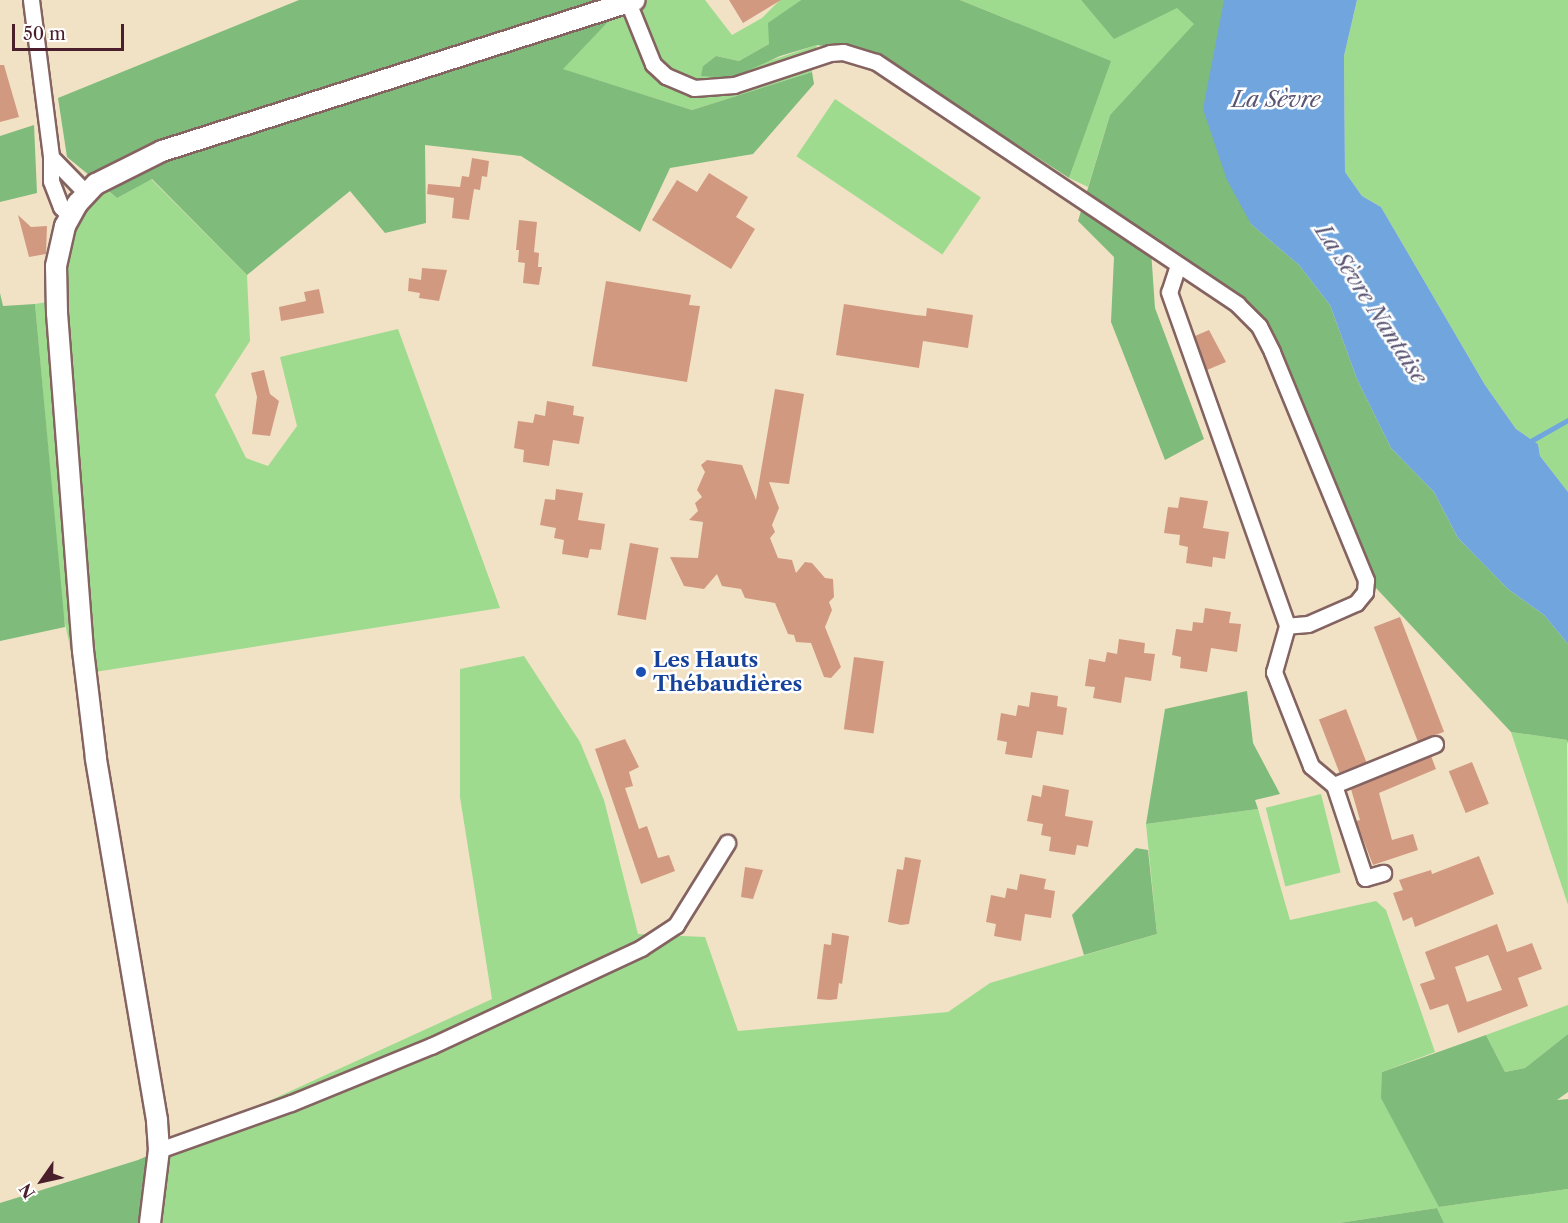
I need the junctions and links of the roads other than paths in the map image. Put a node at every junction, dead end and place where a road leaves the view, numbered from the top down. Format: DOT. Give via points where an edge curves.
graph roads {
  1 [pos="30,0"];
  2 [pos="631,1"];
  3 [pos="51,157"];
  4 [pos="86,193"];
  5 [pos="70,216"];
  6 [pos="1178,264"];
  7 [pos="1287,626"];
  8 [pos="1436,744"];
  9 [pos="1334,785"];
  10 [pos="728,843"];
  11 [pos="1383,873"];
  12 [pos="159,1150"];
  13 [pos="150,1223"];
  1 -- 3 [label="street"];
  2 -- 4 [label="main road" via="162,151 105,179"];
  2 -- 6 [label="street" via="653,64 666,75 694,88 734,85 830,53 843,52 876,62"];
  3 -- 4 [label="street"];
  3 -- 5 [label="street" via="51,181 61,207"];
  4 -- 5 [label="main road"];
  5 -- 12 [label="main road" via="56,266 57,313 83,651 96,758 152,1076"];
  6 -- 7 [label="street" via="1169,292"];
  6 -- 7 [label="street" via="1237,304 1259,326 1366,580 1365,592 1356,603 1308,624"];
  7 -- 9 [label="street" via="1274,672 1311,766"];
  8 -- 9 [label="street"];
  9 -- 11 [label="street" via="1365,878"];
  10 -- 12 [label="street" via="676,925 641,948 431,1046 291,1104"];
  12 -- 13 [label="main road"];
}
